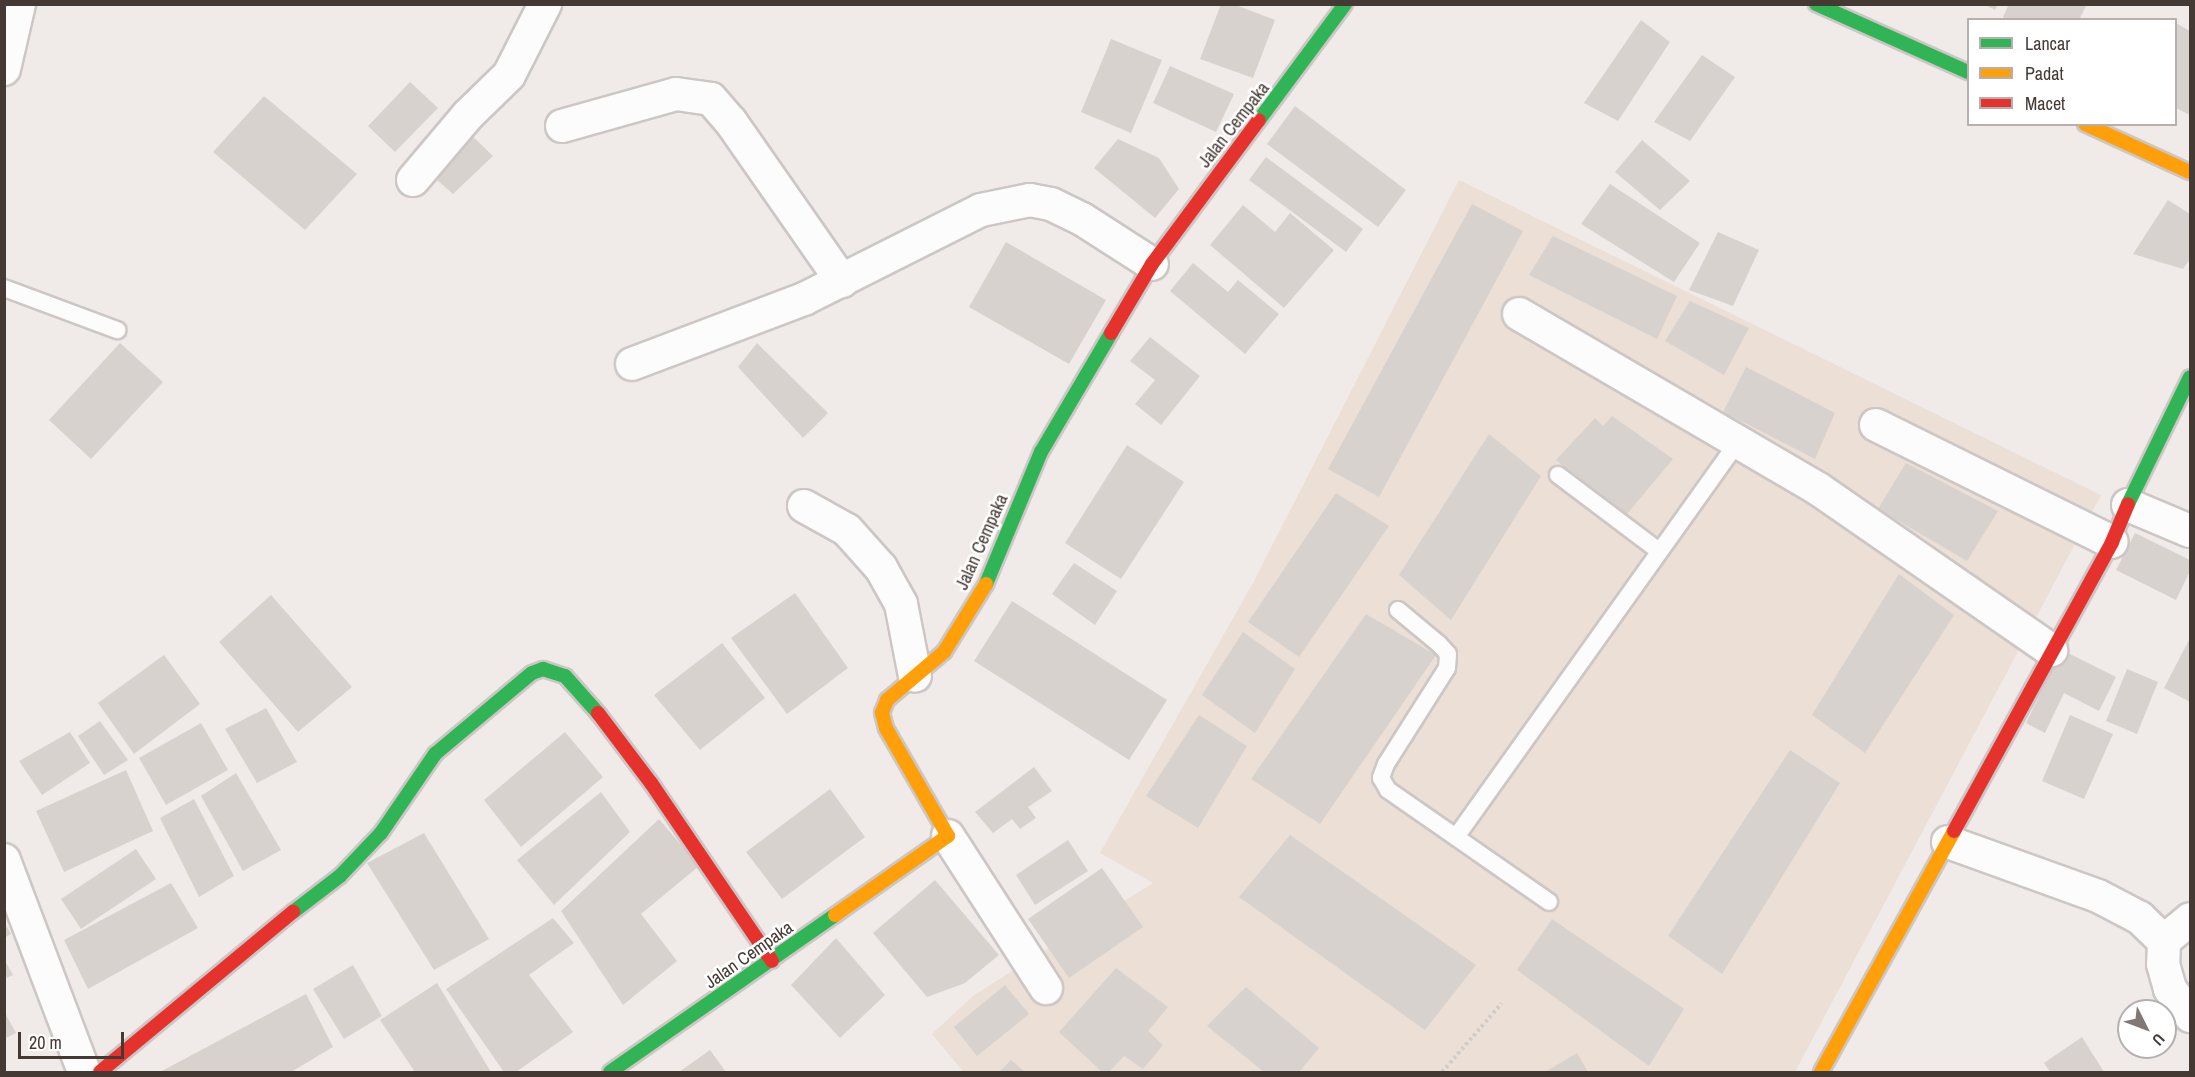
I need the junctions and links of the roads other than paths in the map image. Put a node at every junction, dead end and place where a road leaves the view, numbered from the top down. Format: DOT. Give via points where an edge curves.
graph roads {
  1 [pos="19,4"];
  2 [pos="545,4"];
  3 [pos="1345,4"];
  4 [pos="1816,4"];
  5 [pos="1864,14"];
  6 [pos="4,69"];
  7 [pos="1967,71"];
  8 [pos="562,126"];
  9 [pos="2089,126"];
  10 [pos="2190,172"];
  11 [pos="413,180"];
  12 [pos="1152,264"];
  13 [pos="842,281"];
  14 [pos="4,288"];
  15 [pos="1519,314"];
  16 [pos="117,330"];
  17 [pos="632,364"];
  18 [pos="2190,377"];
  19 [pos="1876,425"];
  20 [pos="1738,441"];
  21 [pos="1558,475"];
  22 [pos="2128,505"];
  23 [pos="804,506"];
  24 [pos="2190,531"];
  25 [pos="2112,542"];
  26 [pos="1659,551"];
  27 [pos="1398,610"];
  28 [pos="2051,650"];
  29 [pos="915,675"];
  30 [pos="948,836"];
  31 [pos="1456,837"];
  32 [pos="1948,842"];
  33 [pos="4,860"];
  34 [pos="1549,902"];
  35 [pos="2190,919"];
  36 [pos="2164,941"];
  37 [pos="772,961"];
  38 [pos="1046,988"];
  39 [pos="2190,1016"];
  40 [pos="84,1072"];
  41 [pos="100,1072"];
  42 [pos="610,1072"];
  43 [pos="1821,1072"];
  1 -- 6 [label="street"];
  2 -- 11 [label="street" via="509,75 468,115"];
  3 -- 12 [label="main road, Jalan Cempaka"];
  4 -- 5 [label="main road"];
  5 -- 7 [label="main road"];
  8 -- 13 [label="street" via="676,94 711,99"];
  9 -- 10 [label="main road"];
  12 -- 13 [label="street" via="1082,219 1051,204 1030,200 981,210"];
  12 -- 29 [label="main road, Jalan Cempaka" via="1041,452 985,586 944,652"];
  13 -- 17 [label="street"];
  14 -- 16 [label="lane"];
  15 -- 20 [label="street"];
  18 -- 22 [label="main road"];
  19 -- 25 [label="street"];
  20 -- 26 [label="lane"];
  20 -- 28 [label="street" via="1817,488"];
  21 -- 26 [label="lane"];
  22 -- 24 [label="street"];
  22 -- 25 [label="main road"];
  23 -- 29 [label="street" via="847,530 881,568 901,604"];
  25 -- 28 [label="main road"];
  26 -- 31 [label="lane"];
  27 -- 31 [label="lane" via="1448,654 1448,668 1386,764 1381,778 1388,790"];
  28 -- 32 [label="main road"];
  29 -- 30 [label="main road, Jalan Cempaka" via="887,700 882,713 886,728"];
  30 -- 37 [label="main road, Jalan Cempaka"];
  30 -- 38 [label="street"];
  31 -- 34 [label="lane"];
  32 -- 36 [label="street" via="2119,905"];
  32 -- 43 [label="main road"];
  33 -- 40 [label="street"];
  35 -- 36 [label="street"];
  36 -- 39 [label="street" via="2163,964 2169,989"];
  37 -- 41 [label="main road" via="657,792 578,688 565,676 543,669 532,673 435,754 381,833 349,868 256,940"];
  37 -- 42 [label="main road, Jalan Cempaka"];
}
